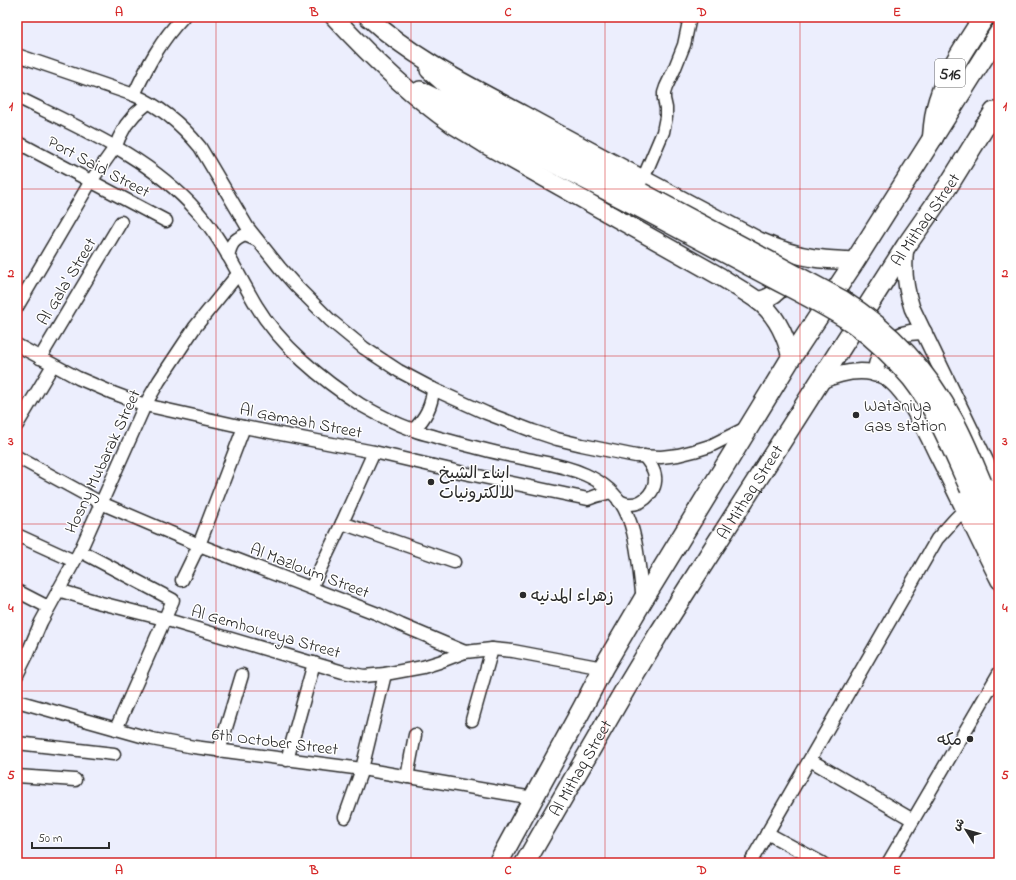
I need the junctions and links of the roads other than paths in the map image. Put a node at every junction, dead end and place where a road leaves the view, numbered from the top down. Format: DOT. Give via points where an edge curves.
graph roads {
  1 [pos="183,17"];
  2 [pos="334,17"];
  3 [pos="368,17"];
  4 [pos="690,17"];
  5 [pos="984,17"];
  6 [pos="999,33"];
  7 [pos="17,55"];
  8 [pos="401,84"];
  9 [pos="134,95"];
  10 [pos="17,96"];
  11 [pos="148,103"];
  12 [pos="999,104"];
  13 [pos="992,120"];
  14 [pos="933,136"];
  15 [pos="17,142"];
  16 [pos="116,146"];
  17 [pos="91,181"];
  18 [pos="640,192"];
  19 [pos="166,220"];
  20 [pos="121,222"];
  21 [pos="257,240"];
  22 [pos="906,246"];
  23 [pos="786,252"];
  24 [pos="228,256"];
  25 [pos="855,261"];
  26 [pos="238,274"];
  27 [pos="758,301"];
  28 [pos="17,307"];
  29 [pos="924,332"];
  30 [pos="17,345"];
  31 [pos="40,358"];
  32 [pos="791,358"];
  33 [pos="53,365"];
  34 [pos="874,374"];
  35 [pos="819,382"];
  36 [pos="433,389"];
  37 [pos="145,405"];
  38 [pos="17,425"];
  39 [pos="244,427"];
  40 [pos="749,427"];
  41 [pos="413,430"];
  42 [pos="374,452"];
  43 [pos="644,456"];
  44 [pos="17,457"];
  45 [pos="976,486"];
  46 [pos="999,489"];
  47 [pos="611,492"];
  48 [pos="620,501"];
  49 [pos="101,503"];
  50 [pos="964,510"];
  51 [pos="999,518"];
  52 [pos="342,523"];
  53 [pos="17,535"];
  54 [pos="199,545"];
  55 [pos="999,553"];
  56 [pos="77,556"];
  57 [pos="454,562"];
  58 [pos="182,580"];
  59 [pos="999,581"];
  60 [pos="311,588"];
  61 [pos="58,590"];
  62 [pos="17,591"];
  63 [pos="643,600"];
  64 [pos="48,607"];
  65 [pos="164,619"];
  66 [pos="492,649"];
  67 [pos="465,652"];
  68 [pos="314,663"];
  69 [pos="603,668"];
  70 [pos="18,673"];
  71 [pos="999,673"];
  72 [pos="385,674"];
  73 [pos="242,675"];
  74 [pos="17,701"];
  75 [pos="472,720"];
  76 [pos="116,729"];
  77 [pos="415,734"];
  78 [pos="17,743"];
  79 [pos="219,751"];
  80 [pos="114,754"];
  81 [pos="287,760"];
  82 [pos="810,760"];
  83 [pos="362,769"];
  84 [pos="17,776"];
  85 [pos="407,777"];
  86 [pos="75,780"];
  87 [pos="533,798"];
  88 [pos="345,817"];
  89 [pos="913,820"];
  90 [pos="767,833"];
  91 [pos="498,863"];
  92 [pos="526,863"];
  93 [pos="750,863"];
  94 [pos="822,863"];
  95 [pos="888,863"];
  1 -- 9 [label="street" via="160,45"];
  2 -- 8 [label="main road"];
  3 -- 18 [label="main road" via="418,56 436,77 470,103"];
  4 -- 18 [label="street" via="684,46 664,93 666,117 663,132"];
  5 -- 14 [label="highway, 516" via="945,84 936,113"];
  6 -- 14 [label="main road, Al Mithaq Street"];
  7 -- 9 [label="street"];
  8 -- 18 [label="main road" via="427,93 484,128"];
  8 -- 27 [label="main road" via="473,137"];
  9 -- 11 [label="street"];
  10 -- 16 [label="street"];
  11 -- 16 [label="street" via="126,125"];
  11 -- 21 [label="street" via="168,115 200,147"];
  12 -- 13 [label="main road, Al Mithaq Street"];
  13 -- 22 [label="main road, Al Mithaq Street"];
  14 -- 25 [label="main road, Al Mithaq Street"];
  15 -- 17 [label="street, Port Said Street"];
  16 -- 17 [label="street"];
  16 -- 24 [label="street" via="160,176 185,198 220,240"];
  17 -- 19 [label="street, Port Said Street"];
  17 -- 28 [label="street"];
  18 -- 23 [label="main road"];
  18 -- 45 [label="main road, bridge" via="870,337 912,380"];
  20 -- 31 [label="street, Al Gala' Street"];
  21 -- 24 [label="street" via="246,235 237,238"];
  21 -- 36 [label="street" via="296,286 330,320 383,360"];
  22 -- 29 [label="street" via="906,287 912,308"];
  22 -- 35 [label="main road, Al Mithaq Street"];
  23 -- 25 [label="main road" via="814,258"];
  23 -- 27 [label="main road" via="789,270 782,287 771,296"];
  24 -- 26 [label="street"];
  25 -- 32 [label="main road, Al Mithaq Street"];
  26 -- 37 [label="street, Hosny Mubarak Street" via="195,327"];
  26 -- 41 [label="street" via="269,324 311,367 360,404"];
  27 -- 32 [label="main road" via="773,315 779,325 787,341"];
  29 -- 34 [label="street" via="908,333 888,343 877,360"];
  29 -- 46 [label="street"];
  30 -- 31 [label="street, Al Gamaah Street"];
  31 -- 33 [label="street, Al Gamaah Street"];
  32 -- 40 [label="main road, Al Mithaq Street"];
  33 -- 37 [label="street, Al Gamaah Street"];
  33 -- 38 [label="street"];
  34 -- 35 [label="street" via="848,372"];
  34 -- 50 [label="street" via="892,382 915,412"];
  35 -- 92 [label="main road, Al Mithaq Street" via="658,635"];
  36 -- 41 [label="street" via="428,412"];
  36 -- 43 [label="street" via="486,413 557,439"];
  37 -- 39 [label="street, Al Gamaah Street"];
  37 -- 49 [label="street, Hosny Mubarak Street"];
  39 -- 42 [label="street, Al Gamaah Street"];
  39 -- 54 [label="street"];
  40 -- 43 [label="street" via="694,451 672,456"];
  40 -- 63 [label="main road, Al Mithaq Street"];
  41 -- 47 [label="street" via="484,450 558,465 593,478"];
  42 -- 47 [label="street, Al Gamaah Street" via="588,500"];
  42 -- 52 [label="street"];
  43 -- 48 [label="street" via="655,473 652,491 638,503 628,504"];
  44 -- 49 [label="street, Al Mazloum Street"];
  45 -- 51 [label="main road"];
  45 -- 55 [label="main road"];
  47 -- 48 [label="street"];
  48 -- 63 [label="street" via="633,531"];
  49 -- 54 [label="street, Al Mazloum Street"];
  49 -- 56 [label="street, Hosny Mubarak Street"];
  50 -- 59 [label="street"];
  50 -- 82 [label="street" via="938,539"];
  52 -- 57 [label="street"];
  52 -- 60 [label="street"];
  53 -- 56 [label="street"];
  54 -- 58 [label="street"];
  54 -- 60 [label="street, Al Mazloum Street"];
  56 -- 61 [label="street, Hosny Mubarak Street"];
  56 -- 65 [label="street" via="173,600"];
  60 -- 67 [label="street, Al Mazloum Street"];
  61 -- 64 [label="street, Hosny Mubarak Street"];
  61 -- 65 [label="street, Al Gemhoureya Street"];
  62 -- 64 [label="street"];
  63 -- 69 [label="main road, Al Mithaq Street"];
  64 -- 70 [label="street, Hosny Mubarak Street"];
  65 -- 68 [label="street, Al Gemhoureya Street"];
  65 -- 76 [label="street"];
  66 -- 67 [label="street, Al Mazloum Street"];
  66 -- 69 [label="street, Al Mazloum Street"];
  66 -- 75 [label="street"];
  67 -- 72 [label="street, Al Gemhoureya Street" via="431,665"];
  68 -- 72 [label="street, Al Gemhoureya Street" via="364,676"];
  68 -- 81 [label="street"];
  69 -- 87 [label="main road, Al Mithaq Street"];
  71 -- 89 [label="street"];
  72 -- 83 [label="street"];
  73 -- 79 [label="street"];
  74 -- 76 [label="street, 6th October Street"];
  76 -- 79 [label="street, 6th October Street" via="173,744"];
  77 -- 85 [label="street"];
  78 -- 80 [label="street"];
  79 -- 81 [label="street, 6th October Street"];
  81 -- 83 [label="street, 6th October Street"];
  82 -- 89 [label="street"];
  82 -- 90 [label="street"];
  83 -- 85 [label="street, 6th October Street"];
  83 -- 88 [label="street"];
  84 -- 86 [label="street"];
  85 -- 87 [label="street, 6th October Street"];
  87 -- 91 [label="main road, Al Mithaq Street"];
  89 -- 95 [label="street"];
  90 -- 93 [label="street"];
  90 -- 94 [label="street"];
}
